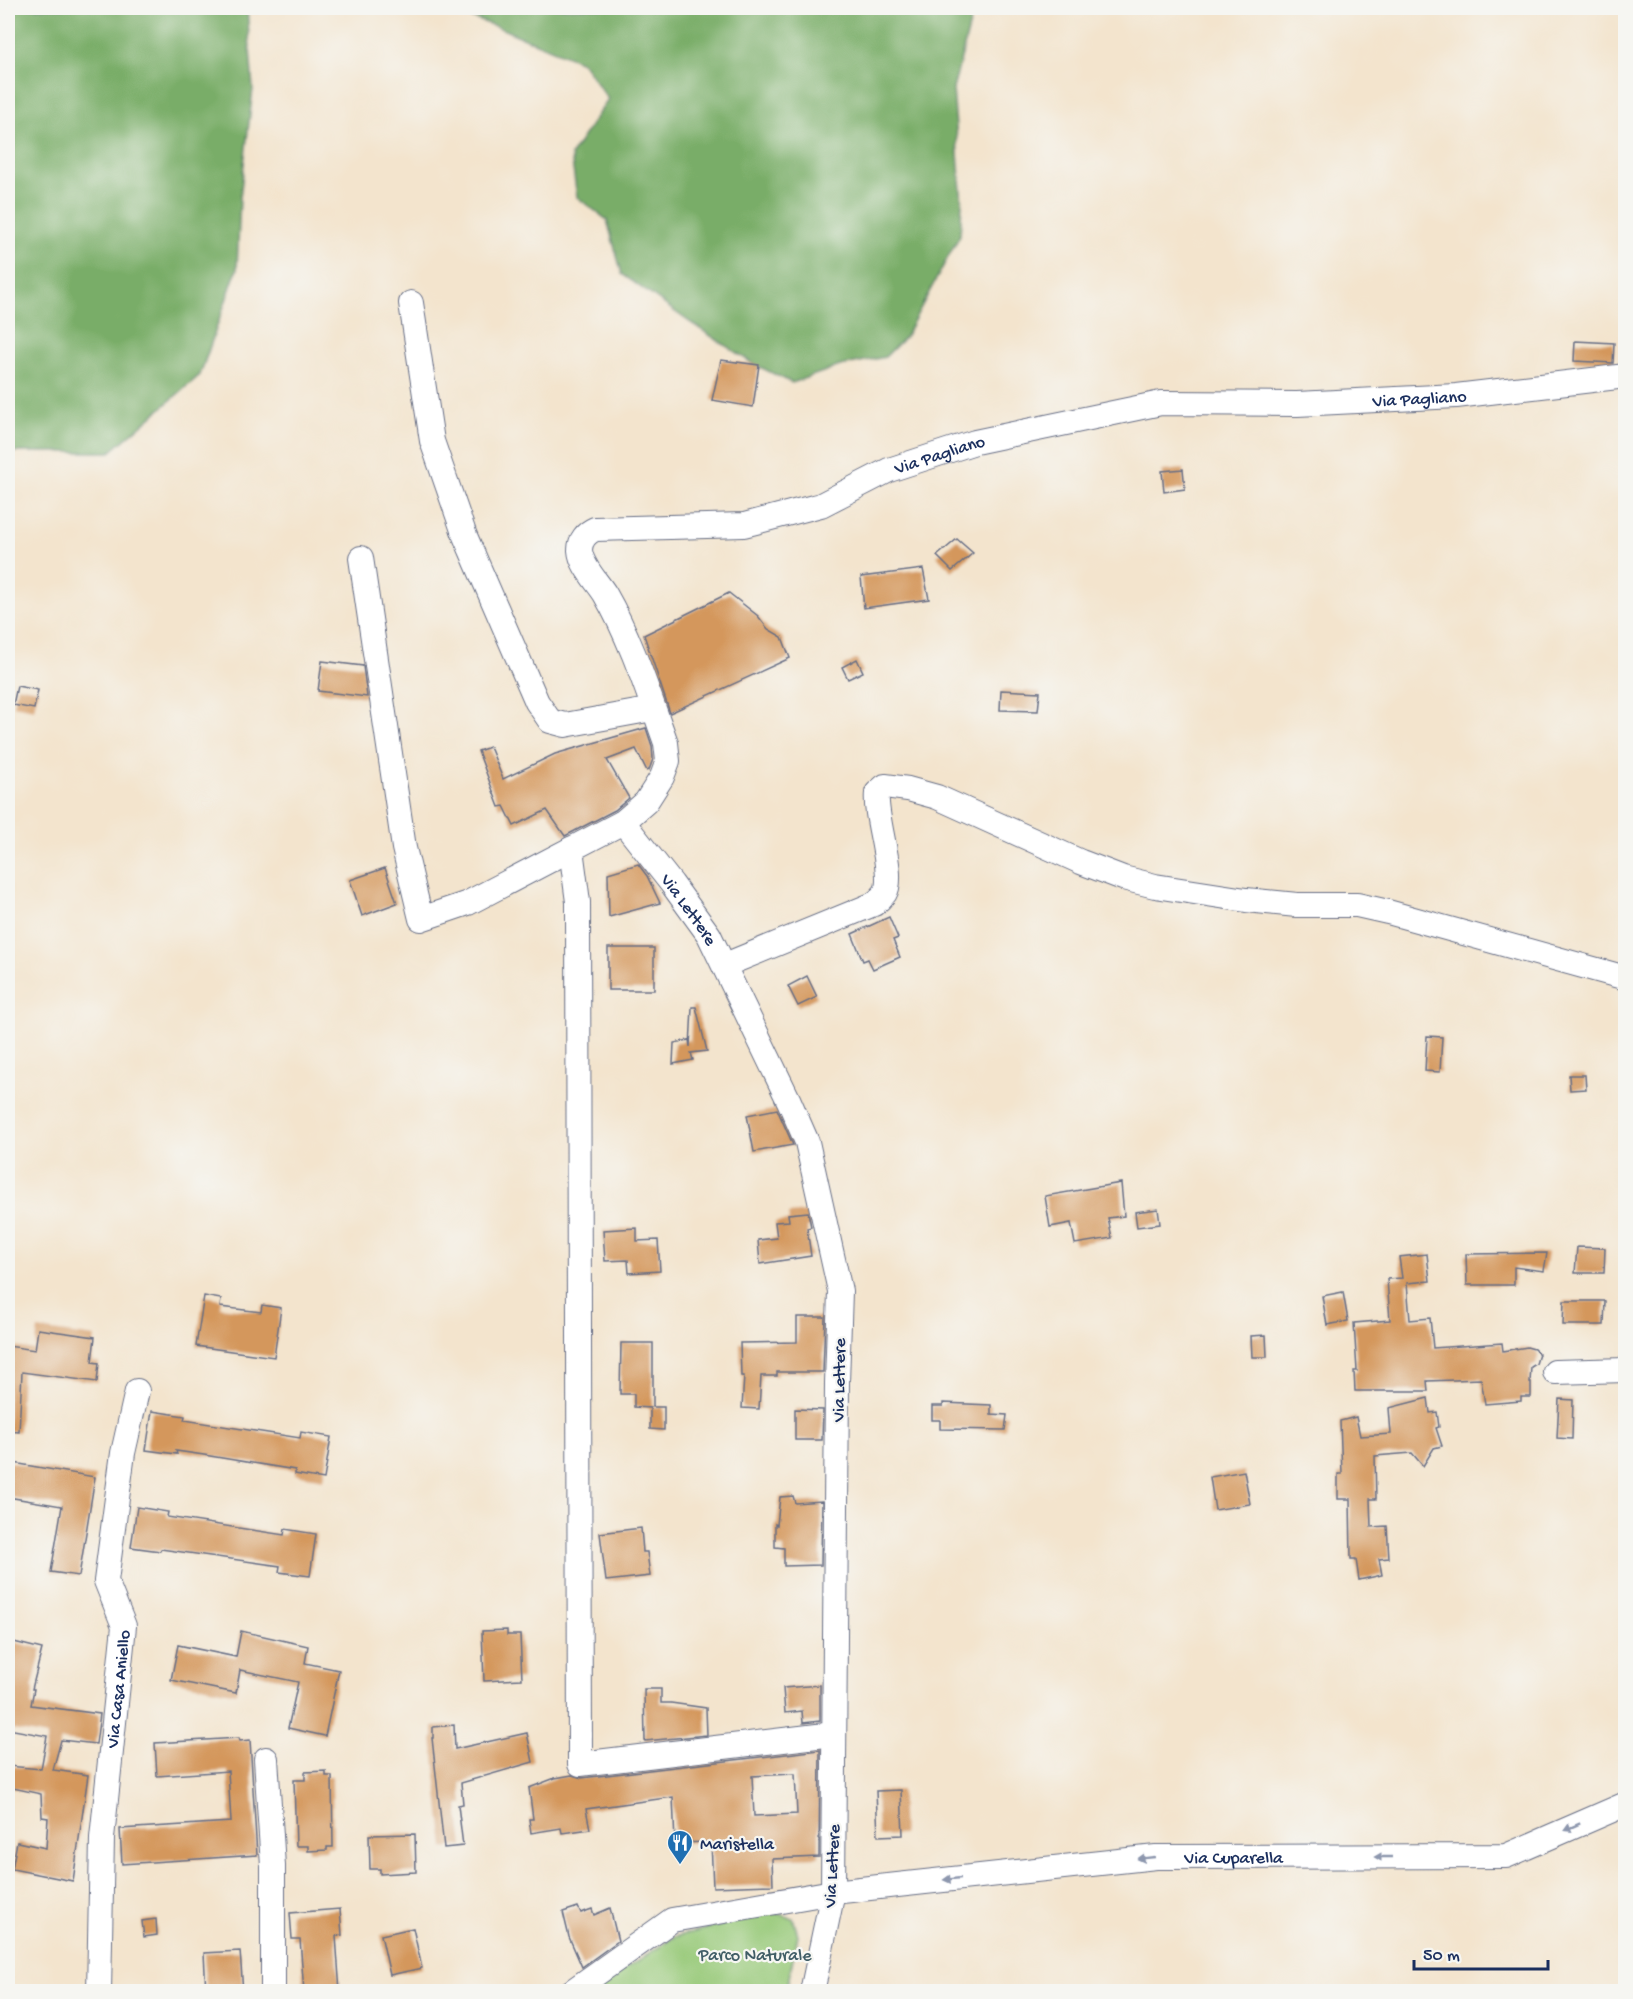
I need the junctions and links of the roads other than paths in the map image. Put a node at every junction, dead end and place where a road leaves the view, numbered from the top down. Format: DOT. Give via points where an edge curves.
graph roads {
  1 [pos="411,303"];
  2 [pos="1626,376"];
  3 [pos="361,558"];
  4 [pos="653,709"];
  5 [pos="622,822"];
  6 [pos="571,849"];
  7 [pos="725,965"];
  8 [pos="1626,978"];
  9 [pos="1626,1370"];
  10 [pos="1555,1372"];
  11 [pos="137,1391"];
  12 [pos="834,1734"];
  13 [pos="266,1759"];
  14 [pos="1626,1803"];
  15 [pos="833,1892"];
  16 [pos="99,1992"];
  17 [pos="273,1992"];
  18 [pos="571,1992"];
  19 [pos="812,1992"];
  1 -- 4 [label="street" via="432,441 465,536 537,702 550,721 565,725"];
  2 -- 4 [label="street, Via Pagliano" via="1456,396 1297,404 1161,403 975,442 889,470 820,505 744,525 595,529 584,537 582,558 627,636"];
  3 -- 6 [label="street, Via Pagliano" via="404,848 421,919 468,903"];
  4 -- 5 [label="street, Via Pagliano" via="666,743 668,761 645,802"];
  5 -- 6 [label="street, Via Pagliano"];
  5 -- 7 [label="street, Via Lettere" via="709,935"];
  6 -- 12 [label="street" via="578,914 580,1764"];
  7 -- 8 [label="street" via="874,904 886,892 889,875 875,806 877,793 885,786 937,797 1123,878 1246,900 1357,905"];
  7 -- 12 [label="street, Via Lettere" via="807,1142 840,1291"];
  9 -- 10 [label="street"];
  11 -- 16 [label="street, Via Casa Aniello" via="123,1453 106,1581 124,1626 102,1838"];
  12 -- 15 [label="street, Via Lettere"];
  13 -- 17 [label="street" via="273,1866"];
  14 -- 15 [label="street, Via Cuparella, one-way" via="1506,1856 1156,1857"];
  15 -- 18 [label="street, Via Cuparella" via="672,1920"];
  15 -- 19 [label="street, Via Lettere"];
}
